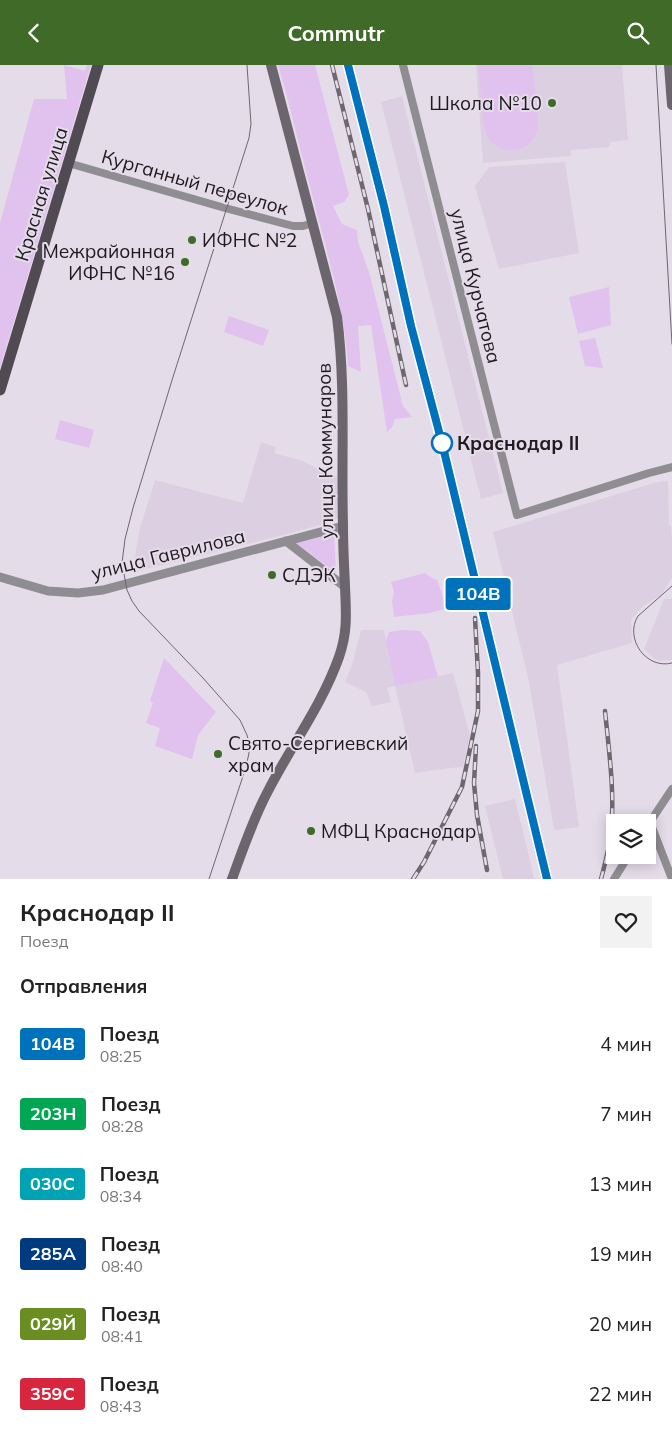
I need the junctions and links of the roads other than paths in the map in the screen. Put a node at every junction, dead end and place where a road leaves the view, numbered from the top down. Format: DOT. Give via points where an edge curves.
graph roads {
  1 [pos="98,65"];
  2 [pos="271,65"];
  3 [pos="403,65"];
  4 [pos="669,65"];
  5 [pos="672,105"];
  6 [pos="68,163"];
  7 [pos="312,223"];
  8 [pos="0,391"];
  9 [pos="672,467"];
  10 [pos="343,526"];
  11 [pos="286,541"];
  12 [pos="0,577"];
  13 [pos="345,587"];
  14 [pos="672,789"];
  15 [pos="656,814"];
  16 [pos="656,841"];
  17 [pos="623,864"];
  18 [pos="232,879"];
  19 [pos="614,879"];
  20 [pos="672,879"];
  1 -- 6 [label="main road, Красная улица"];
  2 -- 7 [label="main road, улица Коммунаров"];
  3 -- 9 [label="street, улица Курчатова" via="517,515"];
  4 -- 5 [label="main road"];
  6 -- 7 [label="street, Курганный переулок" via="293,226"];
  6 -- 8 [label="main road, Красная улица"];
  7 -- 10 [label="main road, улица Коммунаров" via="337,317 341,352"];
  10 -- 11 [label="street, улица Гаврилова"];
  10 -- 13 [label="main road, улица Коммунаров"];
  11 -- 12 [label="street, улица Гаврилова" via="97,591 48,591"];
  11 -- 13 [label="street"];
  13 -- 18 [label="main road, улица Коммунаров" via="347,625 340,655 318,703 268,790"];
  14 -- 15 [label="street"];
  16 -- 20 [label="street"];
  17 -- 19 [label="street"];
}
